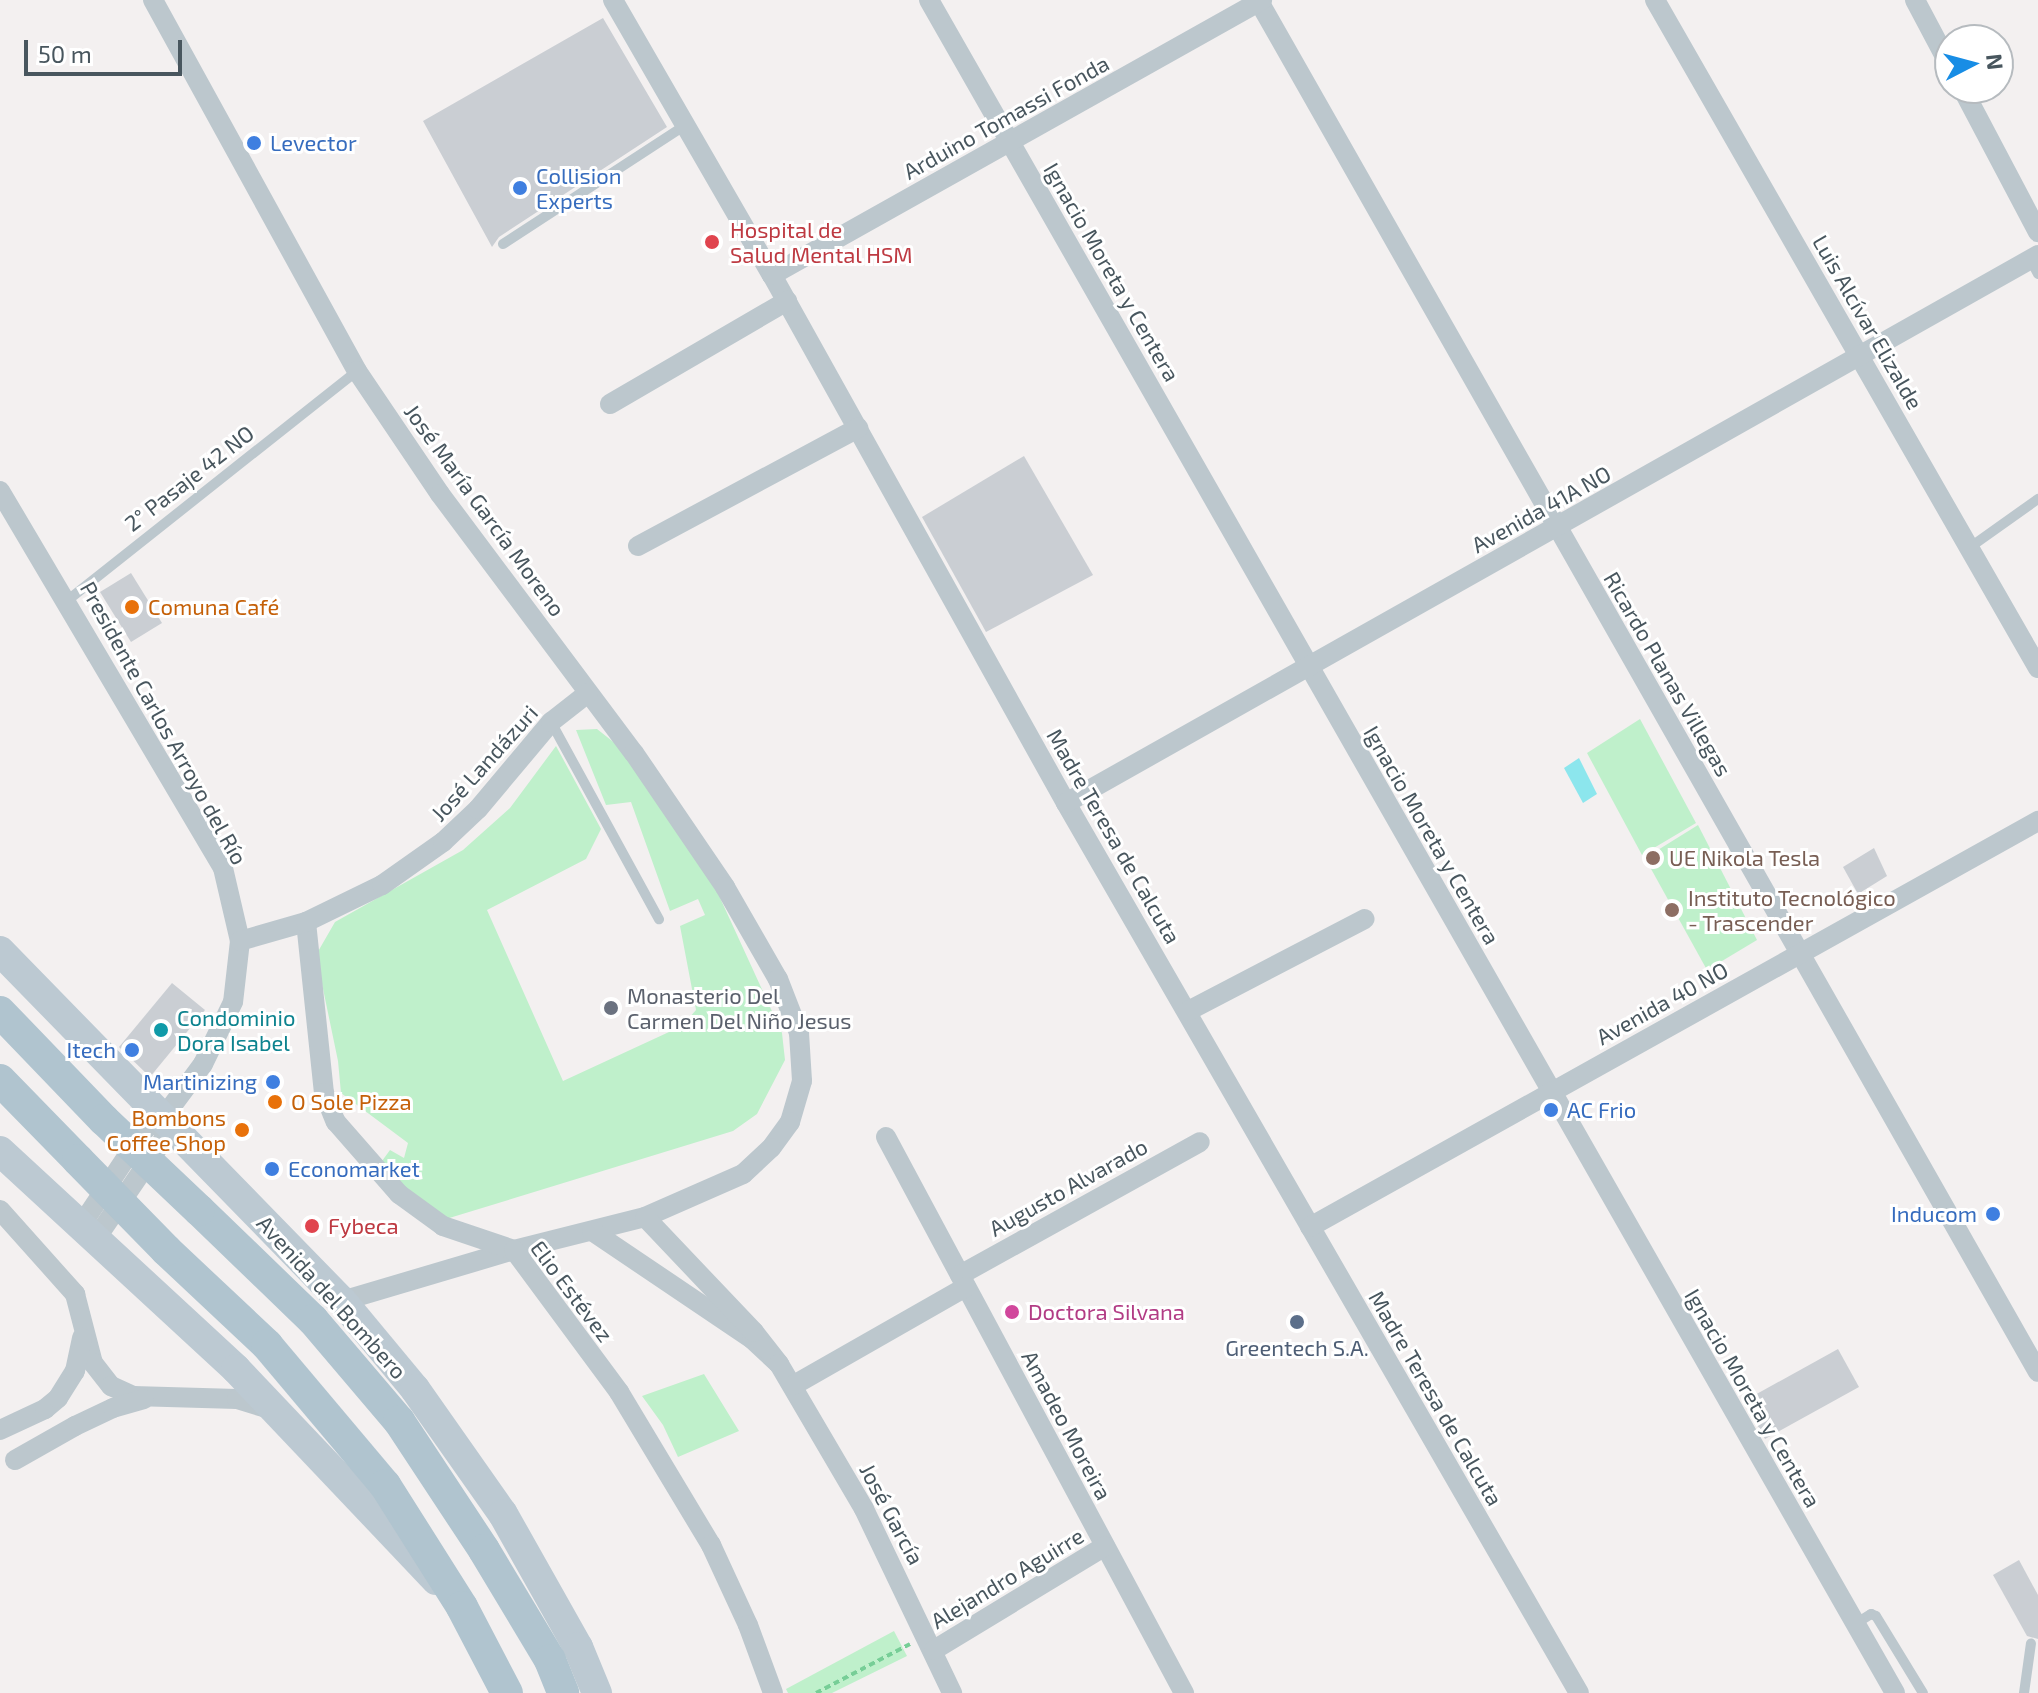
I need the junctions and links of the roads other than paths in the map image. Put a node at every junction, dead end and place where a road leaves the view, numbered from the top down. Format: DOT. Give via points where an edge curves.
graph roads {
  1 [pos="153,0"];
  2 [pos="613,0"];
  3 [pos="929,0"];
  4 [pos="1655,0"];
  5 [pos="1915,0"];
  6 [pos="1260,1"];
  7 [pos="1934,36"];
  8 [pos="1970,104"];
  9 [pos="687,124"];
  10 [pos="1010,142"];
  11 [pos="2038,232"];
  12 [pos="503,244"];
  13 [pos="2035,263"];
  14 [pos="772,275"];
  15 [pos="787,301"];
  16 [pos="1861,358"];
  17 [pos="357,371"];
  18 [pos="610,404"];
  19 [pos="858,428"];
  20 [pos="0,491"];
  21 [pos="2038,499"];
  22 [pos="1557,528"];
  23 [pos="638,546"];
  24 [pos="1969,548"];
  25 [pos="68,600"];
  26 [pos="1309,667"];
  27 [pos="2038,668"];
  28 [pos="588,693"];
  29 [pos="551,722"];
  30 [pos="1066,803"];
  31 [pos="2038,821"];
  32 [pos="659,919"];
  33 [pos="1365,919"];
  34 [pos="306,922"];
  35 [pos="240,941"];
  36 [pos="0,951"];
  37 [pos="1799,954"];
  38 [pos="1188,1011"];
  39 [pos="0,1012"];
  40 [pos="0,1080"];
  41 [pos="1550,1093"];
  42 [pos="163,1118"];
  43 [pos="886,1137"];
  44 [pos="1200,1142"];
  45 [pos="0,1151"];
  46 [pos="0,1210"];
  47 [pos="645,1217"];
  48 [pos="1310,1227"];
  49 [pos="592,1231"];
  50 [pos="88,1234"];
  51 [pos="514,1250"];
  52 [pos="963,1281"];
  53 [pos="342,1301"];
  54 [pos="84,1326"];
  55 [pos="779,1364"];
  56 [pos="2038,1372"];
  57 [pos="794,1385"];
  58 [pos="152,1397"];
  59 [pos="279,1413"];
  60 [pos="0,1430"];
  61 [pos="15,1460"];
  62 [pos="1105,1546"];
  63 [pos="462,1607"];
  64 [pos="1855,1624"];
  65 [pos="931,1642"];
  66 [pos="2031,1643"];
  67 [pos="507,1693"];
  68 [pos="563,1693"];
  69 [pos="597,1693"];
  70 [pos="773,1693"];
  71 [pos="952,1693"];
  72 [pos="1184,1693"];
  73 [pos="1579,1693"];
  74 [pos="1895,1693"];
  75 [pos="1923,1693"];
  76 [pos="2024,1693"];
  1 -- 17 [label="street, José María García Moreno"];
  2 -- 9 [label="street, Madre Teresa de Calcuta"];
  3 -- 10 [label="street, Ignacio Moreta y Centera"];
  4 -- 16 [label="street, Luis Alcívar Elizalde"];
  5 -- 7 [label="street"];
  6 -- 10 [label="street, Arduino Tomassi Fonda"];
  6 -- 22 [label="street, Ricardo Planas Villegas"];
  8 -- 11 [label="street"];
  9 -- 12 [label="lane"];
  9 -- 14 [label="street, Madre Teresa de Calcuta"];
  10 -- 14 [label="street, Arduino Tomassi Fonda"];
  10 -- 26 [label="street, Ignacio Moreta y Centera"];
  13 -- 16 [label="street, Avenida 41A NO"];
  14 -- 15 [label="street, Madre Teresa de Calcuta"];
  15 -- 18 [label="street"];
  15 -- 19 [label="street, Madre Teresa de Calcuta"];
  16 -- 22 [label="street, Avenida 41A NO"];
  16 -- 24 [label="street, Luis Alcívar Elizalde"];
  17 -- 25 [label="lane, 2° Pasaje 42 NO"];
  17 -- 28 [label="street, José María García Moreno" via="440,494"];
  19 -- 23 [label="street"];
  19 -- 30 [label="street, Madre Teresa de Calcuta"];
  20 -- 25 [label="street, Presidente Carlos Arroyo del Río"];
  21 -- 24 [label="lane"];
  22 -- 26 [label="street, Avenida 41A NO"];
  22 -- 37 [label="street, Ricardo Planas Villegas"];
  24 -- 27 [label="street, Luis Alcívar Elizalde"];
  25 -- 35 [label="street, Presidente Carlos Arroyo del Río" via="223,868"];
  26 -- 30 [label="street, Avenida 41A NO"];
  26 -- 41 [label="street, Ignacio Moreta y Centera"];
  28 -- 29 [label="street, José Landázuri"];
  28 -- 47 [label="street, José María García Moreno" via="725,887 778,979 799,1033 802,1081 790,1122 771,1148 743,1174"];
  29 -- 32 [label="lane"];
  29 -- 34 [label="street, José Landázuri" via="443,842 382,885"];
  30 -- 38 [label="street, Madre Teresa de Calcuta"];
  31 -- 37 [label="street, Avenida 40 NO"];
  33 -- 38 [label="street"];
  34 -- 35 [label="street, José Landázuri"];
  34 -- 51 [label="street, Elio Estévez" via="324,1093 336,1122 399,1194 443,1226"];
  35 -- 42 [label="street, Presidente Carlos Arroyo del Río" via="233,1002 203,1064"];
  36 -- 42 [label="main road, Avenida del Bombero"];
  37 -- 41 [label="street, Avenida 40 NO"];
  37 -- 56 [label="street, Ricardo Planas Villegas"];
  38 -- 48 [label="street, Madre Teresa de Calcuta"];
  39 -- 68 [label="main road, Avenida del Bombero, bridge" via="104,1120 313,1320 399,1421 491,1562 550,1660"];
  40 -- 63 [label="main road, bridge" via="267,1345 331,1418 385,1485"];
  41 -- 48 [label="street, Avenida 40 NO"];
  41 -- 64 [label="street, Ignacio Moreta y Centera"];
  42 -- 50 [label="street" via="164,1139"];
  42 -- 53 [label="main road, Avenida del Bombero"];
  43 -- 52 [label="street, Amadeo Moreira"];
  44 -- 52 [label="street, Augusto Alvarado"];
  45 -- 50 [label="main road"];
  46 -- 54 [label="street" via="65,1279"];
  47 -- 49 [label="street, José María García Moreno"];
  47 -- 55 [label="street, José García"];
  48 -- 73 [label="street, Madre Teresa de Calcuta"];
  49 -- 51 [label="street, José María García Moreno"];
  49 -- 55 [label="street, José García" via="752,1339"];
  50 -- 59 [label="main road"];
  51 -- 53 [label="street, José María García Moreno"];
  51 -- 70 [label="street, Elio Estévez" via="619,1392 703,1532 748,1625"];
  52 -- 57 [label="street, Augusto Alvarado"];
  52 -- 62 [label="street, Amadeo Moreira"];
  53 -- 69 [label="main road, Avenida del Bombero" via="415,1389 503,1514 578,1647"];
  54 -- 58 [label="street" via="93,1363 111,1386"];
  54 -- 60 [label="street" via="75,1371 58,1398"];
  55 -- 57 [label="street, José García"];
  57 -- 65 [label="street, José García"];
  58 -- 59 [label="street" via="237,1399"];
  58 -- 61 [label="street" via="113,1408"];
  59 -- 63 [label="main road"];
  62 -- 65 [label="street, Alejandro Aguirre"];
  62 -- 72 [label="street, Amadeo Moreira"];
  63 -- 67 [label="main road"];
  64 -- 74 [label="street, Ignacio Moreta y Centera"];
  64 -- 75 [label="lane" via="1876,1616"];
  65 -- 71 [label="street, José García"];
  66 -- 76 [label="lane"];
}
